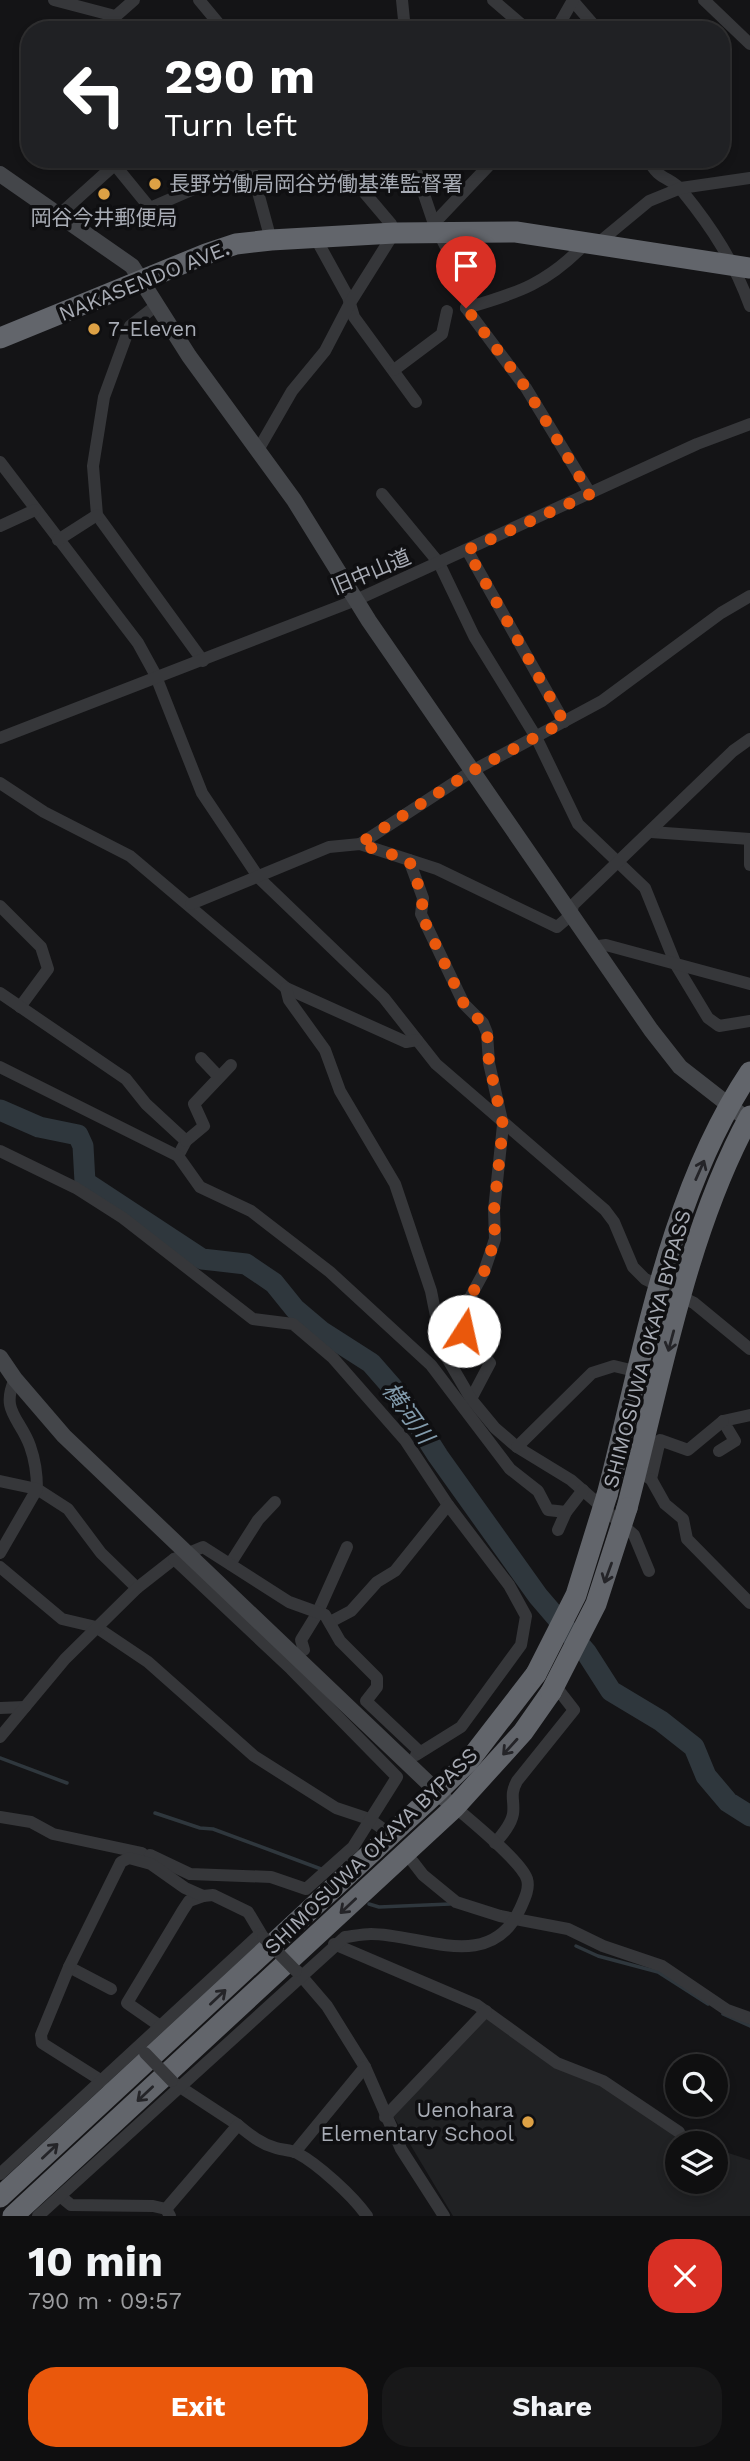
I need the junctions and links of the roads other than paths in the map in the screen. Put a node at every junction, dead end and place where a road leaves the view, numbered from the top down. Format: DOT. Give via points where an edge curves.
graph roads {
  1 [pos="54,0"];
  2 [pos="134,0"];
  3 [pos="199,0"];
  4 [pos="402,0"];
  5 [pos="704,0"];
  6 [pos="494,1"];
  7 [pos="573,1"];
  8 [pos="116,16"];
  9 [pos="110,21"];
  10 [pos="216,21"];
  11 [pos="404,21"];
  12 [pos="517,21"];
  13 [pos="561,21"];
  14 [pos="590,21"];
  15 [pos="726,21"];
  16 [pos="730,25"];
  17 [pos="750,44"];
  18 [pos="108,168"];
  19 [pos="120,168"];
  20 [pos="233,168"];
  21 [pos="248,168"];
  22 [pos="344,168"];
  23 [pos="415,168"];
  24 [pos="487,168"];
  25 [pos="652,168"];
  26 [pos="0,174"];
  27 [pos="750,178"];
  28 [pos="681,188"];
  29 [pos="60,214"];
  30 [pos="437,227"];
  31 [pos="394,233"];
  32 [pos="315,237"];
  33 [pos="271,240"];
  34 [pos="592,243"];
  35 [pos="743,267"];
  36 [pos="142,281"];
  37 [pos="350,303"];
  38 [pos="157,305"];
  39 [pos="750,306"];
  40 [pos="466,308"];
  41 [pos="447,311"];
  42 [pos="0,338"];
  43 [pos="394,370"];
  44 [pos="416,402"];
  45 [pos="750,424"];
  46 [pos="258,450"];
  47 [pos="0,462"];
  48 [pos="382,494"];
  49 [pos="590,494"];
  50 [pos="35,510"];
  51 [pos="97,515"];
  52 [pos="0,526"];
  53 [pos="58,540"];
  54 [pos="467,550"];
  55 [pos="439,563"];
  56 [pos="750,596"];
  57 [pos="356,600"];
  58 [pos="203,661"];
  59 [pos="158,680"];
  60 [pos="564,722"];
  61 [pos="536,737"];
  62 [pos="0,738"];
  63 [pos="750,738"];
  64 [pos="472,771"];
  65 [pos="0,783"];
  66 [pos="651,832"];
  67 [pos="750,839"];
  68 [pos="359,844"];
  69 [pos="409,860"];
  70 [pos="618,861"];
  71 [pos="750,865"];
  72 [pos="750,872"];
  73 [pos="259,878"];
  74 [pos="191,904"];
  75 [pos="0,905"];
  76 [pos="571,915"];
  77 [pos="592,947"];
  78 [pos="676,965"];
  79 [pos="750,984"];
  80 [pos="286,988"];
  81 [pos="0,993"];
  82 [pos="20,1007"];
  83 [pos="750,1021"];
  84 [pos="417,1040"];
  85 [pos="201,1058"];
  86 [pos="231,1065"];
  87 [pos="0,1067"];
  88 [pos="750,1072"];
  89 [pos="219,1077"];
  90 [pos="729,1105"];
  91 [pos="749,1120"];
  92 [pos="503,1125"];
  93 [pos="186,1141"];
  94 [pos="0,1151"];
  95 [pos="178,1156"];
  96 [pos="660,1288"];
  97 [pos="681,1299"];
  98 [pos="750,1349"];
  99 [pos="0,1356"];
  100 [pos="639,1372"];
  101 [pos="15,1379"];
  102 [pos="471,1399"];
  103 [pos="750,1415"];
  104 [pos="723,1421"];
  105 [pos="517,1447"];
  106 [pos="719,1451"];
  107 [pos="644,1475"];
  108 [pos="0,1481"];
  109 [pos="37,1489"];
  110 [pos="583,1490"];
  111 [pos="275,1502"];
  112 [pos="448,1505"];
  113 [pos="566,1512"];
  114 [pos="558,1530"];
  115 [pos="347,1547"];
  116 [pos="0,1553"];
  117 [pos="180,1556"];
  118 [pos="230,1564"];
  119 [pos="0,1567"];
  120 [pos="649,1571"];
  121 [pos="137,1588"];
  122 [pos="750,1602"];
  123 [pos="317,1614"];
  124 [pos="332,1621"];
  125 [pos="96,1627"];
  126 [pos="521,1645"];
  127 [pos="304,1650"];
  128 [pos="25,1707"];
  129 [pos="0,1708"];
  130 [pos="0,1737"];
  131 [pos="437,1792"];
  132 [pos="455,1807"];
  133 [pos="0,1817"];
  134 [pos="369,1819"];
  135 [pos="383,1829"];
  136 [pos="495,1843"];
  137 [pos="151,1859"];
  138 [pos="414,1862"];
  139 [pos="203,1896"];
  140 [pos="516,1917"];
  141 [pos="261,1935"];
  142 [pos="334,1944"];
  143 [pos="69,1968"];
  144 [pos="298,1973"];
  145 [pos="111,1989"];
  146 [pos="486,2011"];
  147 [pos="750,2018"];
  148 [pos="160,2026"];
  149 [pos="142,2049"];
  150 [pos="365,2067"];
  151 [pos="102,2081"];
  152 [pos="175,2084"];
  153 [pos="385,2117"];
  154 [pos="238,2125"];
  155 [pos="678,2131"];
  156 [pos="295,2152"];
  157 [pos="0,2174"];
  158 [pos="60,2196"];
  159 [pos="0,2197"];
  160 [pos="160,2212"];
  161 [pos="13,2216"];
  162 [pos="38,2216"];
  163 [pos="367,2216"];
  164 [pos="444,2216"];
  1 -- 8 [label="street"];
  2 -- 8 [label="street"];
  3 -- 10 [label="street"];
  4 -- 11 [label="street"];
  5 -- 15 [label="street"];
  6 -- 12 [label="street"];
  7 -- 13 [label="street"];
  7 -- 14 [label="street"];
  8 -- 9 [label="street"];
  16 -- 17 [label="street"];
  18 -- 29 [label="street"];
  19 -- 20 [label="street" via="150,208"];
  21 -- 33 [label="street"];
  22 -- 31 [label="street"];
  23 -- 30 [label="street"];
  24 -- 30 [label="street"];
  25 -- 28 [label="street"];
  26 -- 29 [label="street"];
  27 -- 28 [label="street"];
  28 -- 34 [label="street" via="649,201"];
  28 -- 35 [label="street"];
  29 -- 36 [label="street" via="132,266"];
  30 -- 31 [label="highway, NAKASENDO AVE."];
  30 -- 34 [label="highway, NAKASENDO AVE."];
  30 -- 40 [label="street" via="471,298"];
  31 -- 32 [label="highway, NAKASENDO AVE."];
  31 -- 37 [label="street"];
  32 -- 33 [label="highway, NAKASENDO AVE."];
  32 -- 37 [label="street"];
  33 -- 36 [label="highway, NAKASENDO AVE." via="236,244"];
  34 -- 35 [label="highway, NAKASENDO AVE."];
  34 -- 40 [label="street" via="524,291"];
  35 -- 39 [label="street"];
  36 -- 38 [label="street"];
  36 -- 42 [label="highway, NAKASENDO AVE."];
  37 -- 43 [label="street" via="354,317"];
  37 -- 46 [label="street" via="325,351 292,391"];
  38 -- 46 [label="street"];
  38 -- 51 [label="street" via="130,326 104,397 93,466"];
  40 -- 49 [label="street" via="526,388"];
  41 -- 43 [label="street" via="442,334"];
  43 -- 44 [label="street"];
  45 -- 49 [label="street, 旧中山道"];
  46 -- 57 [label="street"];
  47 -- 50 [label="street"];
  48 -- 55 [label="street"];
  49 -- 54 [label="street, 旧中山道"];
  50 -- 52 [label="street"];
  50 -- 53 [label="street"];
  51 -- 53 [label="street"];
  51 -- 58 [label="street"];
  53 -- 59 [label="street" via="138,643"];
  54 -- 55 [label="street, 旧中山道"];
  54 -- 60 [label="street"];
  55 -- 57 [label="street, 旧中山道"];
  55 -- 61 [label="street" via="474,636"];
  56 -- 60 [label="street" via="721,612 602,701"];
  57 -- 58 [label="street, 旧中山道"];
  57 -- 64 [label="street"];
  58 -- 59 [label="street, 旧中山道"];
  59 -- 62 [label="street, 旧中山道"];
  59 -- 73 [label="street" via="202,793"];
  60 -- 61 [label="street"];
  61 -- 64 [label="street"];
  61 -- 70 [label="street" via="578,824"];
  63 -- 66 [label="street"];
  64 -- 68 [label="street"];
  64 -- 76 [label="street"];
  65 -- 74 [label="street" via="44,812 130,856"];
  66 -- 67 [label="street"];
  66 -- 70 [label="street"];
  67 -- 71 [label="street"];
  68 -- 69 [label="street"];
  68 -- 73 [label="street" via="329,847"];
  69 -- 76 [label="street" via="557,927"];
  69 -- 92 [label="street" via="423,898 421,914 464,1004 487,1032"];
  70 -- 76 [label="street" via="573,905"];
  70 -- 78 [label="street" via="645,888"];
  71 -- 72 [label="street"];
  73 -- 74 [label="street"];
  73 -- 84 [label="street" via="384,998"];
  74 -- 80 [label="street"];
  75 -- 82 [label="street" via="41,947 48,969"];
  76 -- 77 [label="street"];
  77 -- 78 [label="street" via="606,945"];
  77 -- 90 [label="street" via="680,1067"];
  78 -- 79 [label="street"];
  78 -- 83 [label="street" via="708,1018 719,1026"];
  80 -- 84 [label="street" via="406,1042"];
  80 -- 102 [label="street" via="289,1000 325,1050 340,1091 395,1184 431,1291 443,1351"];
  81 -- 82 [label="street"];
  82 -- 93 [label="street" via="126,1079"];
  84 -- 92 [label="street" via="436,1064"];
  85 -- 89 [label="street"];
  86 -- 89 [label="street"];
  87 -- 95 [label="street"];
  88 -- 90 [label="highway, SHIMOSUWA OKAYA BYPASS"];
  89 -- 93 [label="street" via="194,1104 204,1126"];
  90 -- 91 [label="street"];
  96 -- 90 [label="highway, SHIMOSUWA OKAYA BYPASS, one-way" via="695,1182"];
  91 -- 97 [label="highway, SHIMOSUWA OKAYA BYPASS" via="721,1176"];
  92 -- 96 [label="street" via="605,1210 633,1267"];
  92 -- 102 [label="street" via="495,1239 466,1305 464,1331 491,1363"];
  93 -- 95 [label="street"];
  94 -- 112 [label="street" via="76,1188 123,1218 253,1319 293,1324 333,1358 405,1440"];
  95 -- 113 [label="street" via="200,1187 251,1211 330,1272 431,1365 510,1469 538,1491 548,1510"];
  96 -- 97 [label="street"];
  96 -- 100 [label="highway, SHIMOSUWA OKAYA BYPASS"];
  97 -- 98 [label="street" via="694,1303"];
  97 -- 107 [label="highway, SHIMOSUWA OKAYA BYPASS, one-way"];
  99 -- 101 [label="street"];
  100 -- 105 [label="street" via="614,1366 592,1373"];
  100 -- 131 [label="highway, SHIMOSUWA OKAYA BYPASS, bridge" via="576,1595 536,1674 468,1762"];
  101 -- 109 [label="street" via="5,1391 5,1408 29,1443"];
  101 -- 117 [label="street"];
  102 -- 105 [label="street"];
  103 -- 104 [label="street"];
  104 -- 106 [label="street" via="735,1441"];
  104 -- 107 [label="street" via="688,1450 660,1440"];
  105 -- 110 [label="street"];
  107 -- 122 [label="street" via="683,1519 687,1539"];
  107 -- 132 [label="highway, SHIMOSUWA OKAYA BYPASS, one-way, bridge" via="627,1508 596,1604 551,1692 523,1732"];
  108 -- 109 [label="street"];
  109 -- 116 [label="street"];
  109 -- 121 [label="street" via="68,1509 101,1553"];
  110 -- 113 [label="street"];
  110 -- 120 [label="street" via="634,1535"];
  111 -- 118 [label="street"];
  112 -- 124 [label="street" via="395,1571 377,1582 351,1611"];
  112 -- 126 [label="street" via="519,1602 526,1616"];
  113 -- 114 [label="street"];
  115 -- 123 [label="street"];
  117 -- 118 [label="street" via="203,1547"];
  117 -- 121 [label="street"];
  117 -- 131 [label="street"];
  117 -- 134 [label="street" via="399,1775"];
  118 -- 123 [label="street" via="289,1602"];
  119 -- 125 [label="street" via="62,1619"];
  121 -- 125 [label="street"];
  123 -- 124 [label="street"];
  123 -- 127 [label="street" via="301,1640"];
  124 -- 126 [label="street" via="340,1641 377,1678 377,1687 366,1701 418,1754 461,1727"];
  125 -- 128 [label="street"];
  125 -- 134 [label="street" via="148,1661 254,1756 336,1808"];
  126 -- 136 [label="street" via="574,1710 517,1780 510,1794 513,1813"];
  128 -- 129 [label="street"];
  128 -- 130 [label="street"];
  131 -- 132 [label="street"];
  159 -- 131 [label="highway, SHIMOSUWA OKAYA BYPASS, one-way"];
  132 -- 136 [label="street"];
  132 -- 161 [label="highway, SHIMOSUWA OKAYA BYPASS, one-way"];
  133 -- 137 [label="street"];
  134 -- 135 [label="street"];
  134 -- 137 [label="street" via="353,1847 306,1889 271,1877 190,1874"];
  136 -- 140 [label="street" via="527,1879"];
  137 -- 139 [label="street" via="185,1888"];
  137 -- 143 [label="street" via="121,1862"];
  138 -- 140 [label="street" via="456,1902"];
  139 -- 141 [label="street" via="213,1895 248,1912"];
  139 -- 148 [label="street" via="189,1901 127,2003"];
  140 -- 142 [label="street" via="509,1930 486,1942 430,1945 373,1934 345,1937"];
  140 -- 147 [label="street" via="568,1929 663,1966 727,2010"];
  141 -- 144 [label="street, bridge"];
  141 -- 148 [label="street"];
  142 -- 144 [label="street"];
  142 -- 146 [label="street"];
  143 -- 145 [label="street"];
  143 -- 151 [label="street" via="41,2035 42,2043"];
  144 -- 150 [label="street" via="327,2006"];
  144 -- 152 [label="street"];
  146 -- 153 [label="street"];
  146 -- 155 [label="street" via="557,2063 603,2081"];
  148 -- 149 [label="street"];
  149 -- 151 [label="street"];
  149 -- 152 [label="street, bridge"];
  150 -- 153 [label="street"];
  150 -- 156 [label="street"];
  151 -- 157 [label="street"];
  152 -- 154 [label="street"];
  152 -- 158 [label="street"];
  153 -- 164 [label="street"];
  154 -- 156 [label="street" via="253,2138"];
  154 -- 160 [label="street"];
  156 -- 163 [label="street"];
  158 -- 160 [label="street" via="71,2205"];
  158 -- 162 [label="street"];
}
